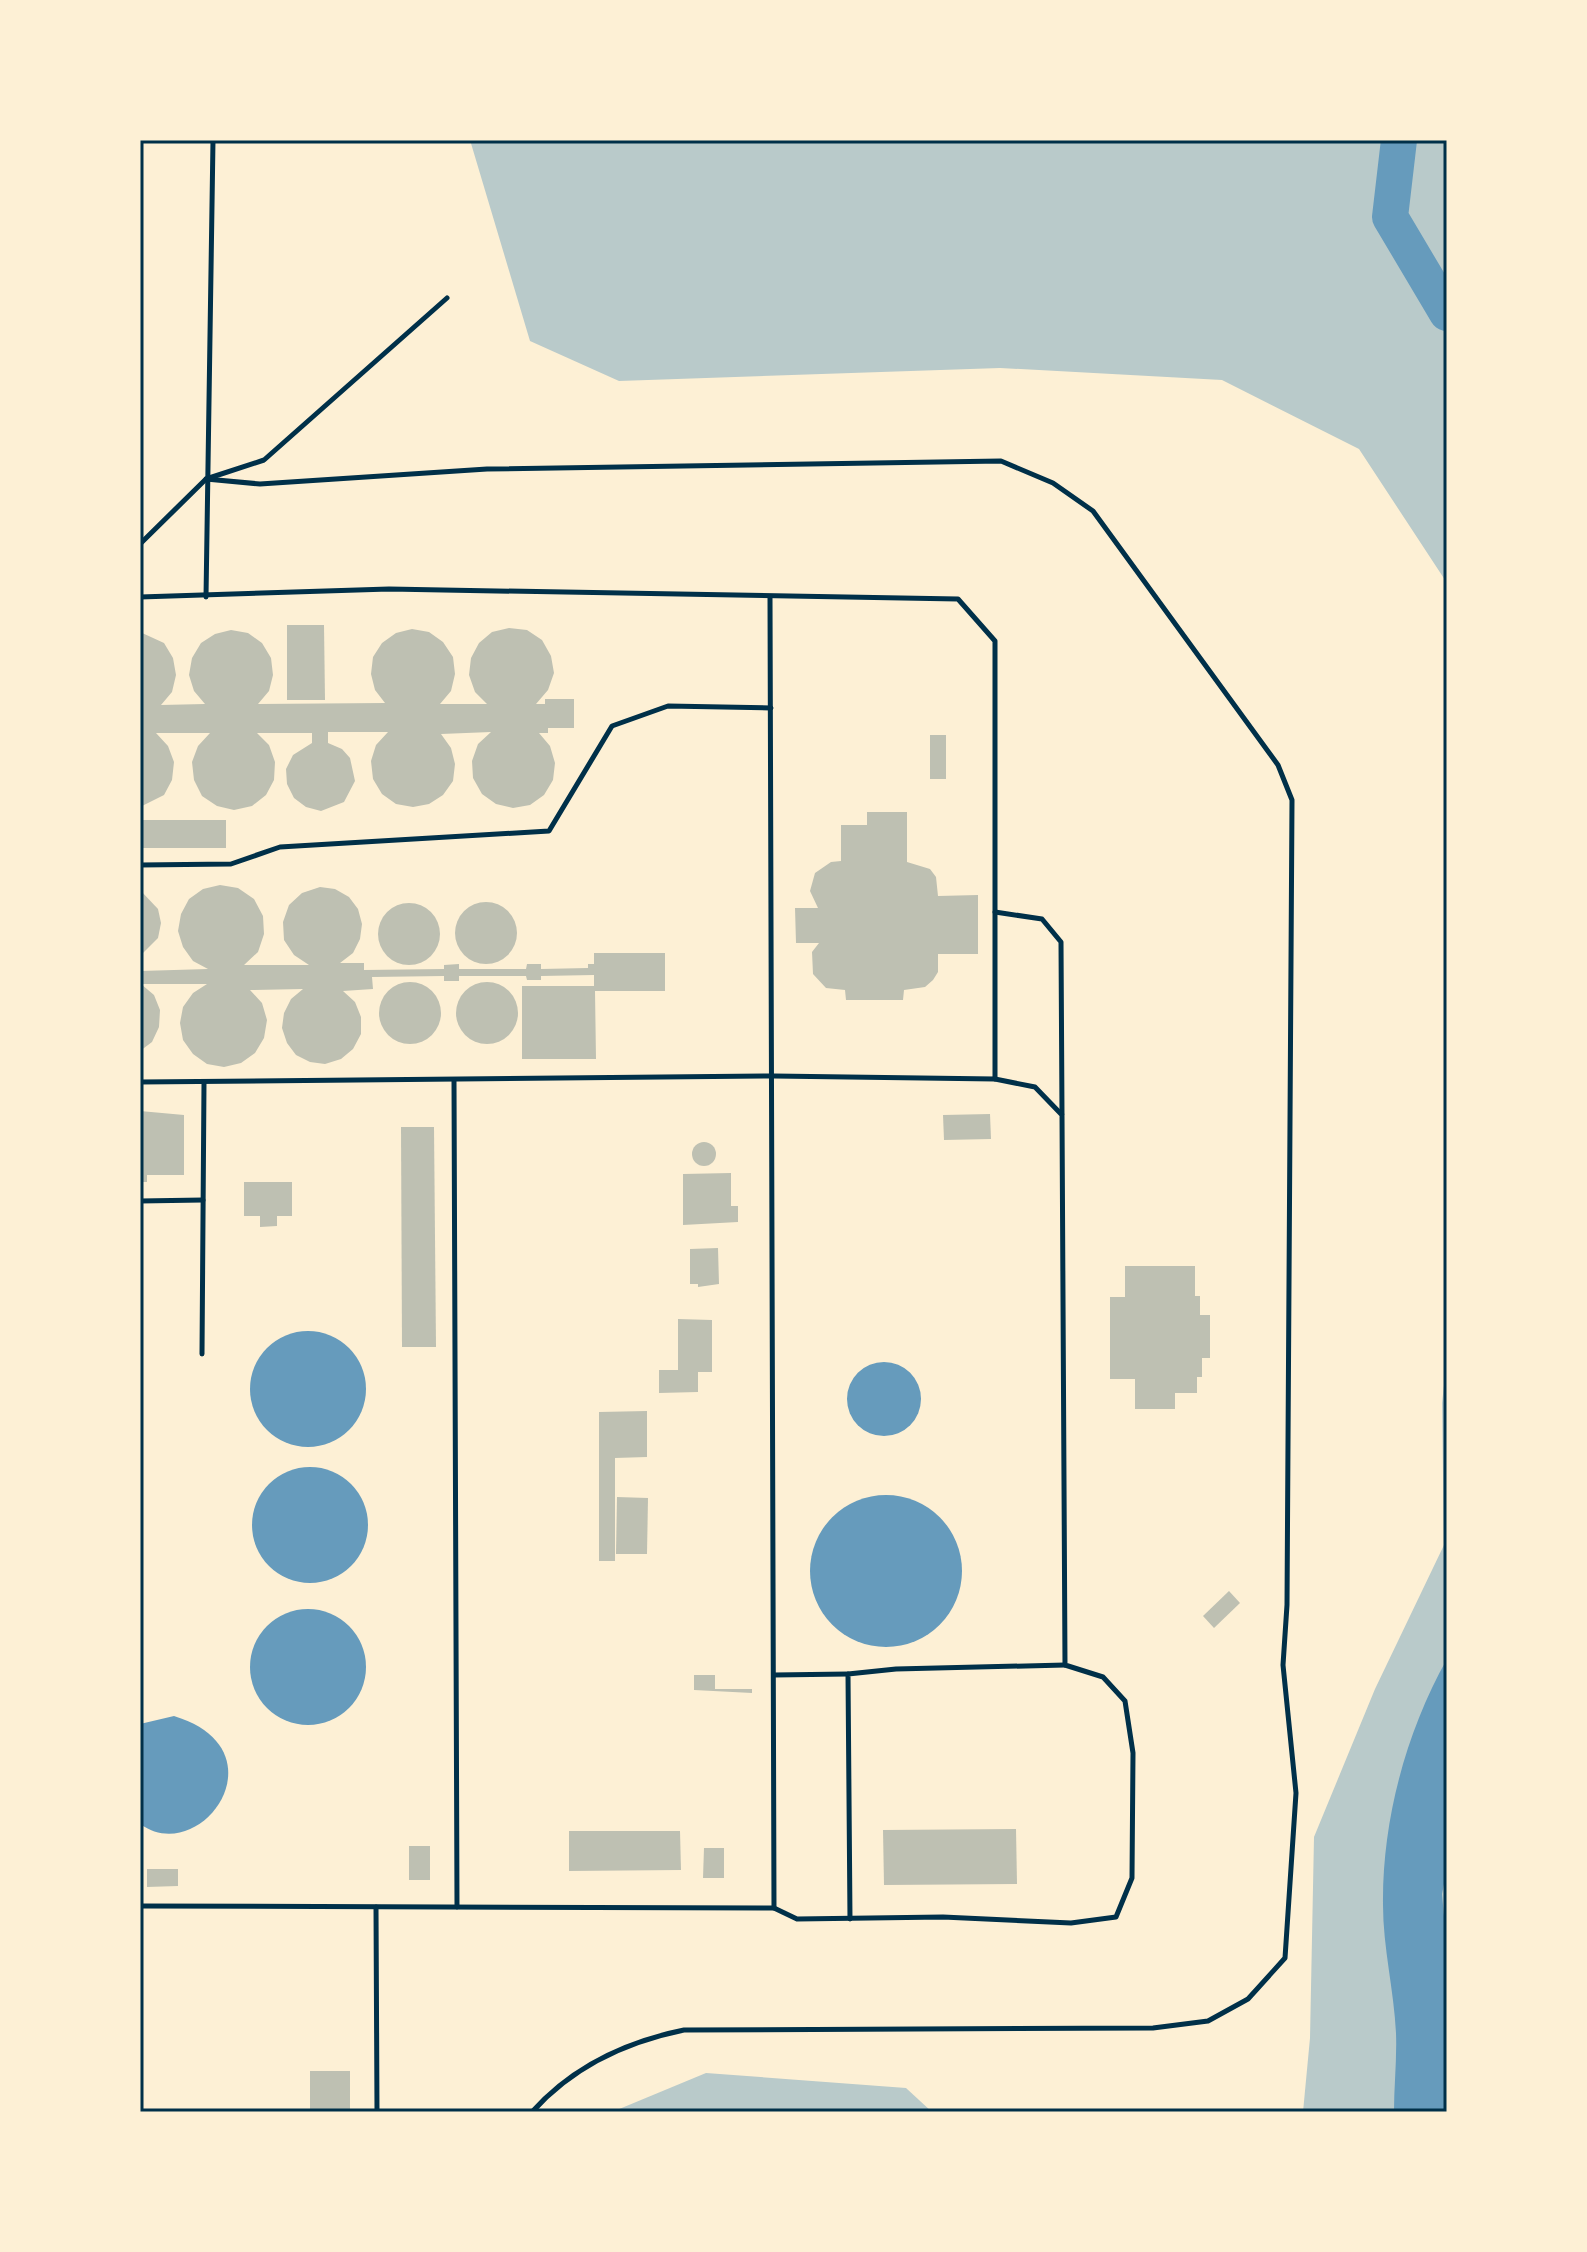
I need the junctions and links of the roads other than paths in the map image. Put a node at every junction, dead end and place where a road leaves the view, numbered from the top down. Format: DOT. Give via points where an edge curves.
graph roads {
  1 [pos="213,140"];
  2 [pos="447,298"];
  3 [pos="206,479"];
  4 [pos="140,544"];
  5 [pos="140,597"];
  6 [pos="206,597"];
  7 [pos="770,597"];
  8 [pos="771,708"];
  9 [pos="140,865"];
  10 [pos="995,912"];
  11 [pos="774,1076"];
  12 [pos="995,1079"];
  13 [pos="454,1080"];
  14 [pos="140,1082"];
  15 [pos="204,1083"];
  16 [pos="1062,1115"];
  17 [pos="203,1200"];
  18 [pos="140,1201"];
  19 [pos="202,1354"];
  20 [pos="1065,1665"];
  21 [pos="848,1674"];
  22 [pos="774,1675"];
  23 [pos="140,1906"];
  24 [pos="376,1907"];
  25 [pos="457,1907"];
  26 [pos="774,1908"];
  27 [pos="850,1919"];
  28 [pos="377,2112"];
  29 [pos="532,2112"];
  1 -- 3 [label="lane"];
  2 -- 3 [label="lane" via="264,460"];
  3 -- 4 [label="lane"];
  3 -- 6 [label="lane"];
  3 -- 29 [label="lane" via="260,484 487,469 1001,461 1053,483 1093,511 1278,765 1292,800 1283,1665 1296,1793 1285,1958 1248,1999 1208,2021 1153,2028 684,2030 621,2047 555,2086"];
  5 -- 6 [label="lane"];
  6 -- 7 [label="lane" via="389,589"];
  7 -- 8 [label="lane"];
  7 -- 10 [label="lane" via="958,599 995,641"];
  8 -- 9 [label="lane" via="668,706 612,726 549,831 280,847 231,864"];
  8 -- 11 [label="lane"];
  10 -- 12 [label="lane"];
  10 -- 16 [label="lane" via="1042,919 1061,942"];
  11 -- 12 [label="lane"];
  11 -- 13 [label="lane"];
  11 -- 22 [label="lane"];
  12 -- 16 [label="lane" via="1035,1087"];
  13 -- 15 [label="lane"];
  13 -- 25 [label="lane"];
  14 -- 15 [label="lane"];
  15 -- 17 [label="lane"];
  16 -- 20 [label="lane"];
  17 -- 18 [label="lane"];
  17 -- 19 [label="lane"];
  20 -- 21 [label="lane"];
  20 -- 27 [label="lane" via="1103,1677 1125,1701 1133,1753 1132,1878 1116,1917 1071,1923"];
  21 -- 22 [label="lane"];
  21 -- 27 [label="lane"];
  22 -- 26 [label="lane"];
  23 -- 24 [label="lane"];
  24 -- 25 [label="lane"];
  24 -- 28 [label="lane"];
  25 -- 26 [label="lane"];
  26 -- 27 [label="lane" via="797,1919"];
}
